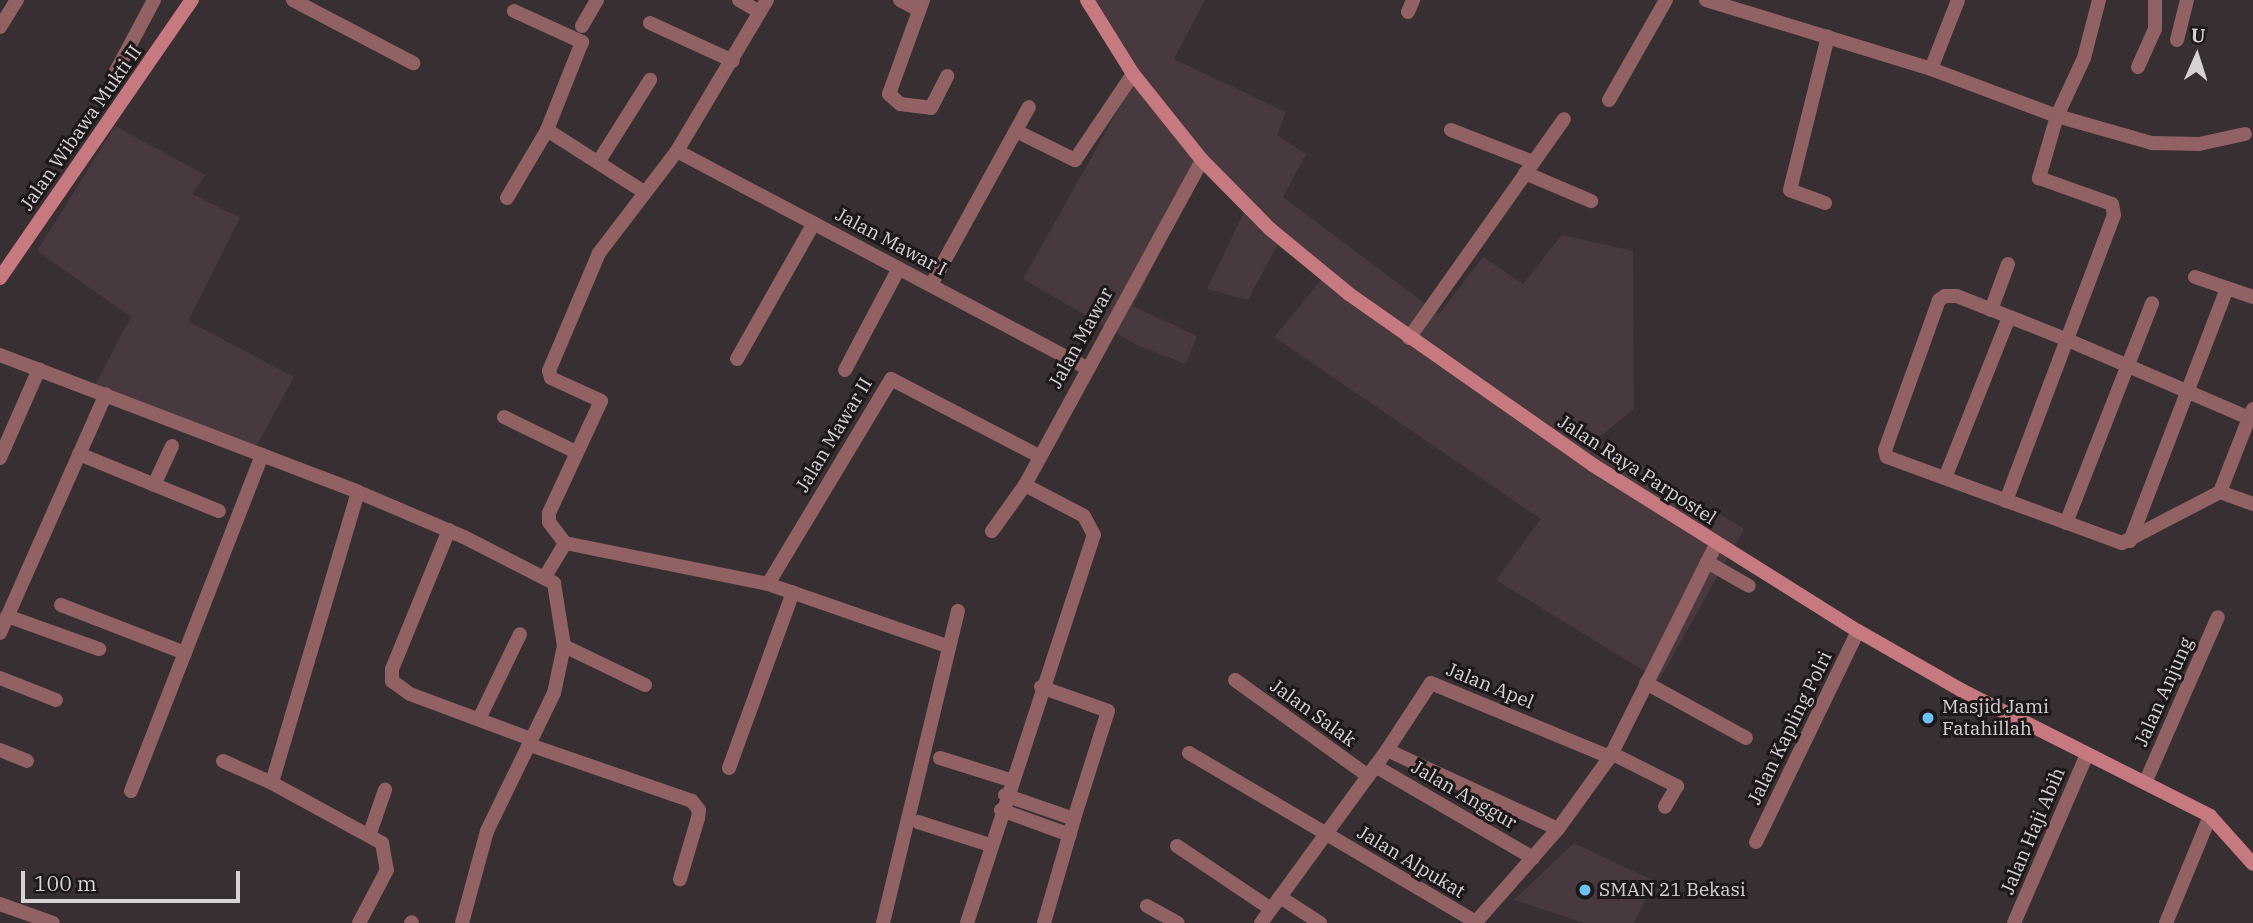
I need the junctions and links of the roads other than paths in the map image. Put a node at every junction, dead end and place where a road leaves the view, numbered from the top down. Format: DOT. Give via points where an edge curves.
graph roads {
  1 [pos="17,0"];
  2 [pos="154,0"];
  3 [pos="192,0"];
  4 [pos="293,0"];
  5 [pos="597,0"];
  6 [pos="739,0"];
  7 [pos="900,0"];
  8 [pos="1087,0"];
  9 [pos="1666,0"];
  10 [pos="1706,0"];
  11 [pos="1958,0"];
  12 [pos="2099,0"];
  13 [pos="2155,0"];
  14 [pos="2187,0"];
  15 [pos="1731,4"];
  16 [pos="921,5"];
  17 [pos="764,6"];
  18 [pos="514,11"];
  19 [pos="650,23"];
  20 [pos="582,26"];
  21 [pos="0,27"];
  22 [pos="1828,37"];
  23 [pos="2177,40"];
  24 [pos="733,61"];
  25 [pos="413,63"];
  26 [pos="2138,67"];
  27 [pos="1931,69"];
  28 [pos="1133,74"];
  29 [pos="114,75"];
  30 [pos="947,76"];
  31 [pos="650,80"];
  32 [pos="1609,100"];
  33 [pos="1029,107"];
  34 [pos="2057,116"];
  35 [pos="1564,118"];
  36 [pos="547,130"];
  37 [pos="1451,130"];
  38 [pos="1016,131"];
  39 [pos="2245,134"];
  40 [pos="677,151"];
  41 [pos="1202,160"];
  42 [pos="599,161"];
  43 [pos="1529,168"];
  44 [pos="645,192"];
  45 [pos="507,198"];
  46 [pos="1591,201"];
  47 [pos="1825,203"];
  48 [pos="814,223"];
  49 [pos="2008,264"];
  50 [pos="899,268"];
  51 [pos="2195,277"];
  52 [pos="0,278"];
  53 [pos="931,285"];
  54 [pos="2227,288"];
  55 [pos="2253,298"];
  56 [pos="2152,303"];
  57 [pos="1991,310"];
  58 [pos="2009,317"];
  59 [pos="1409,338"];
  60 [pos="2068,340"];
  61 [pos="0,355"];
  62 [pos="737,359"];
  63 [pos="2126,365"];
  64 [pos="1086,368"];
  65 [pos="39,369"];
  66 [pos="845,370"];
  67 [pos="2188,390"];
  68 [pos="106,394"];
  69 [pos="2252,416"];
  70 [pos="504,417"];
  71 [pos="173,446"];
  72 [pos="576,452"];
  73 [pos="79,454"];
  74 [pos="262,455"];
  75 [pos="1039,456"];
  76 [pos="0,458"];
  77 [pos="1945,478"];
  78 [pos="155,485"];
  79 [pos="1025,485"];
  80 [pos="358,492"];
  81 [pos="2220,492"];
  82 [pos="2006,500"];
  83 [pos="2253,504"];
  84 [pos="219,511"];
  85 [pos="2066,523"];
  86 [pos="449,530"];
  87 [pos="992,531"];
  88 [pos="2130,541"];
  89 [pos="565,543"];
  90 [pos="1716,544"];
  91 [pos="1707,562"];
  92 [pos="546,575"];
  93 [pos="768,584"];
  94 [pos="1749,586"];
  95 [pos="793,592"];
  96 [pos="61,605"];
  97 [pos="958,611"];
  98 [pos="7,616"];
  99 [pos="2218,617"];
  100 [pos="1858,631"];
  101 [pos="0,633"];
  102 [pos="520,634"];
  103 [pos="564,646"];
  104 [pos="947,646"];
  105 [pos="99,649"];
  106 [pos="185,653"];
  107 [pos="0,678"];
  108 [pos="1235,680"];
  109 [pos="1646,683"];
  110 [pos="645,685"];
  111 [pos="1041,687"];
  112 [pos="56,700"];
  113 [pos="479,719"];
  114 [pos="1746,738"];
  115 [pos="531,742"];
  116 [pos="0,750"];
  117 [pos="1387,750"];
  118 [pos="1189,753"];
  119 [pos="2087,754"];
  120 [pos="1611,755"];
  121 [pos="940,758"];
  122 [pos="27,761"];
  123 [pos="223,761"];
  124 [pos="729,768"];
  125 [pos="1372,771"];
  126 [pos="1010,780"];
  127 [pos="272,783"];
  128 [pos="2145,783"];
  129 [pos="385,790"];
  130 [pos="131,791"];
  131 [pos="1005,795"];
  132 [pos="1665,807"];
  133 [pos="1001,810"];
  134 [pos="2210,816"];
  135 [pos="1074,819"];
  136 [pos="918,822"];
  137 [pos="1558,829"];
  138 [pos="370,833"];
  139 [pos="1326,834"];
  140 [pos="1070,835"];
  141 [pos="1756,842"];
  142 [pos="990,845"];
  143 [pos="1177,846"];
  144 [pos="1533,858"];
  145 [pos="2253,864"];
  146 [pos="680,879"];
  147 [pos="1280,897"];
  148 [pos="0,904"];
  149 [pos="1147,906"];
  150 [pos="1271,909"];
  151 [pos="53,923"];
  152 [pos="359,923"];
  153 [pos="463,923"];
  154 [pos="883,923"];
  155 [pos="967,923"];
  156 [pos="1044,923"];
  157 [pos="1178,923"];
  158 [pos="1261,923"];
  159 [pos="1320,923"];
  160 [pos="1475,923"];
  161 [pos="2014,923"];
  162 [pos="2166,923"];
  1 -- 21 [label="street"];
  2 -- 29 [label="street"];
  3 -- 52 [label="main road, Jalan Wibawa Mukti II"];
  4 -- 25 [label="street"];
  5 -- 20 [label="street"];
  6 -- 17 [label="street"];
  7 -- 16 [label="street"];
  8 -- 28 [label="main road, Jalan Raya Parpostel"];
  9 -- 32 [label="street"];
  10 -- 15 [label="street"];
  11 -- 27 [label="street"];
  12 -- 34 [label="street" via="2084,58"];
  13 -- 26 [label="street" via="2155,29"];
  14 -- 23 [label="street"];
  15 -- 22 [label="street"];
  16 -- 30 [label="street" via="889,94 900,104 930,108"];
  17 -- 24 [label="street"];
  18 -- 36 [label="street" via="582,42"];
  19 -- 24 [label="street"];
  22 -- 27 [label="street"];
  22 -- 47 [label="street" via="1790,190"];
  24 -- 40 [label="street"];
  27 -- 34 [label="street"];
  28 -- 38 [label="street" via="1075,160"];
  28 -- 41 [label="main road, Jalan Raya Parpostel"];
  31 -- 42 [label="street"];
  33 -- 38 [label="street"];
  34 -- 39 [label="street" via="2152,143 2199,144"];
  34 -- 60 [label="street" via="2039,178 2112,204 2114,215"];
  35 -- 43 [label="street"];
  36 -- 42 [label="street"];
  36 -- 45 [label="street"];
  37 -- 43 [label="street"];
  38 -- 53 [label="street"];
  40 -- 44 [label="street"];
  40 -- 48 [label="street, Jalan Mawar I"];
  41 -- 59 [label="main road, Jalan Raya Parpostel" via="1270,229"];
  41 -- 64 [label="street, Jalan Mawar"];
  42 -- 44 [label="street"];
  43 -- 46 [label="street"];
  43 -- 59 [label="street"];
  44 -- 72 [label="street" via="599,253 549,371 551,378 601,401"];
  48 -- 50 [label="street, Jalan Mawar I"];
  48 -- 62 [label="street"];
  49 -- 57 [label="street"];
  50 -- 53 [label="street, Jalan Mawar I"];
  50 -- 66 [label="street"];
  51 -- 54 [label="street"];
  53 -- 64 [label="street, Jalan Mawar I"];
  54 -- 55 [label="street"];
  54 -- 67 [label="street"];
  56 -- 63 [label="street"];
  57 -- 58 [label="street"];
  57 -- 77 [label="street" via="1957,296 1939,300 1886,443 1887,457"];
  58 -- 60 [label="street"];
  58 -- 77 [label="street"];
  59 -- 90 [label="main road, Jalan Raya Parpostel"];
  60 -- 63 [label="street"];
  60 -- 82 [label="street"];
  61 -- 65 [label="street"];
  63 -- 67 [label="street"];
  63 -- 85 [label="street"];
  64 -- 75 [label="street, Jalan Mawar"];
  65 -- 68 [label="street"];
  65 -- 76 [label="street"];
  67 -- 69 [label="street"];
  67 -- 88 [label="street"];
  68 -- 73 [label="street"];
  68 -- 74 [label="street"];
  69 -- 81 [label="street"];
  70 -- 72 [label="street"];
  71 -- 78 [label="street"];
  72 -- 89 [label="street" via="549,513 549,522"];
  73 -- 78 [label="street"];
  73 -- 98 [label="street"];
  74 -- 80 [label="street"];
  74 -- 106 [label="street"];
  75 -- 79 [label="street, Jalan Mawar"];
  75 -- 93 [label="street, Jalan Mawar II" via="891,379"];
  77 -- 82 [label="street"];
  78 -- 84 [label="street"];
  79 -- 87 [label="street, Jalan Mawar"];
  79 -- 111 [label="street" via="1084,516 1094,535 1091,555"];
  80 -- 86 [label="street"];
  80 -- 127 [label="street"];
  81 -- 83 [label="street"];
  81 -- 88 [label="street"];
  82 -- 85 [label="street"];
  85 -- 88 [label="street" via="2122,543"];
  86 -- 92 [label="street"];
  86 -- 113 [label="street" via="391,681 410,694"];
  89 -- 92 [label="street"];
  89 -- 93 [label="street"];
  90 -- 91 [label="street"];
  90 -- 100 [label="main road, Jalan Raya Parpostel"];
  91 -- 94 [label="street"];
  91 -- 109 [label="street"];
  92 -- 103 [label="street" via="557,589"];
  93 -- 95 [label="street"];
  95 -- 104 [label="street"];
  95 -- 124 [label="street"];
  96 -- 106 [label="street"];
  97 -- 104 [label="street"];
  98 -- 101 [label="street"];
  98 -- 105 [label="street"];
  99 -- 128 [label="street, Jalan Anjung"];
  100 -- 119 [label="main road, Jalan Raya Parpostel"];
  100 -- 141 [label="street, Jalan Kapling Polri"];
  102 -- 113 [label="street"];
  103 -- 110 [label="street"];
  103 -- 115 [label="street" via="554,693"];
  104 -- 154 [label="street"];
  106 -- 130 [label="street"];
  107 -- 112 [label="street"];
  108 -- 125 [label="street, Jalan Salak"];
  109 -- 114 [label="street"];
  109 -- 120 [label="street"];
  111 -- 126 [label="street"];
  111 -- 135 [label="street" via="1108,711"];
  113 -- 115 [label="street"];
  115 -- 146 [label="street" via="692,801 699,810 698,818"];
  115 -- 153 [label="street" via="487,831"];
  116 -- 122 [label="street"];
  117 -- 120 [label="street, Jalan Apel" via="1431,683"];
  117 -- 125 [label="street"];
  117 -- 137 [label="street"];
  118 -- 139 [label="street, Jalan Alpukat"];
  119 -- 128 [label="main road, Jalan Raya Parpostel"];
  119 -- 161 [label="street, Jalan Haji Abih"];
  120 -- 132 [label="street" via="1677,786"];
  120 -- 137 [label="street"];
  121 -- 126 [label="street"];
  123 -- 127 [label="street"];
  125 -- 139 [label="street"];
  125 -- 144 [label="street, Jalan Anggur"];
  126 -- 131 [label="street"];
  127 -- 138 [label="street"];
  128 -- 134 [label="main road, Jalan Raya Parpostel"];
  129 -- 138 [label="street"];
  131 -- 133 [label="street"];
  131 -- 135 [label="street"];
  133 -- 140 [label="street"];
  133 -- 142 [label="street"];
  134 -- 145 [label="main road, Jalan Raya Parpostel"];
  134 -- 162 [label="street"];
  135 -- 140 [label="street"];
  136 -- 142 [label="street"];
  137 -- 144 [label="street"];
  138 -- 152 [label="street" via="382,844 387,870"];
  139 -- 147 [label="street"];
  139 -- 160 [label="street, Jalan Alpukat"];
  140 -- 156 [label="street"];
  142 -- 155 [label="street"];
  143 -- 150 [label="street"];
  144 -- 160 [label="street"];
  147 -- 150 [label="street"];
  147 -- 159 [label="street"];
  148 -- 151 [label="street"];
  149 -- 157 [label="street"];
  150 -- 158 [label="street"];
}
